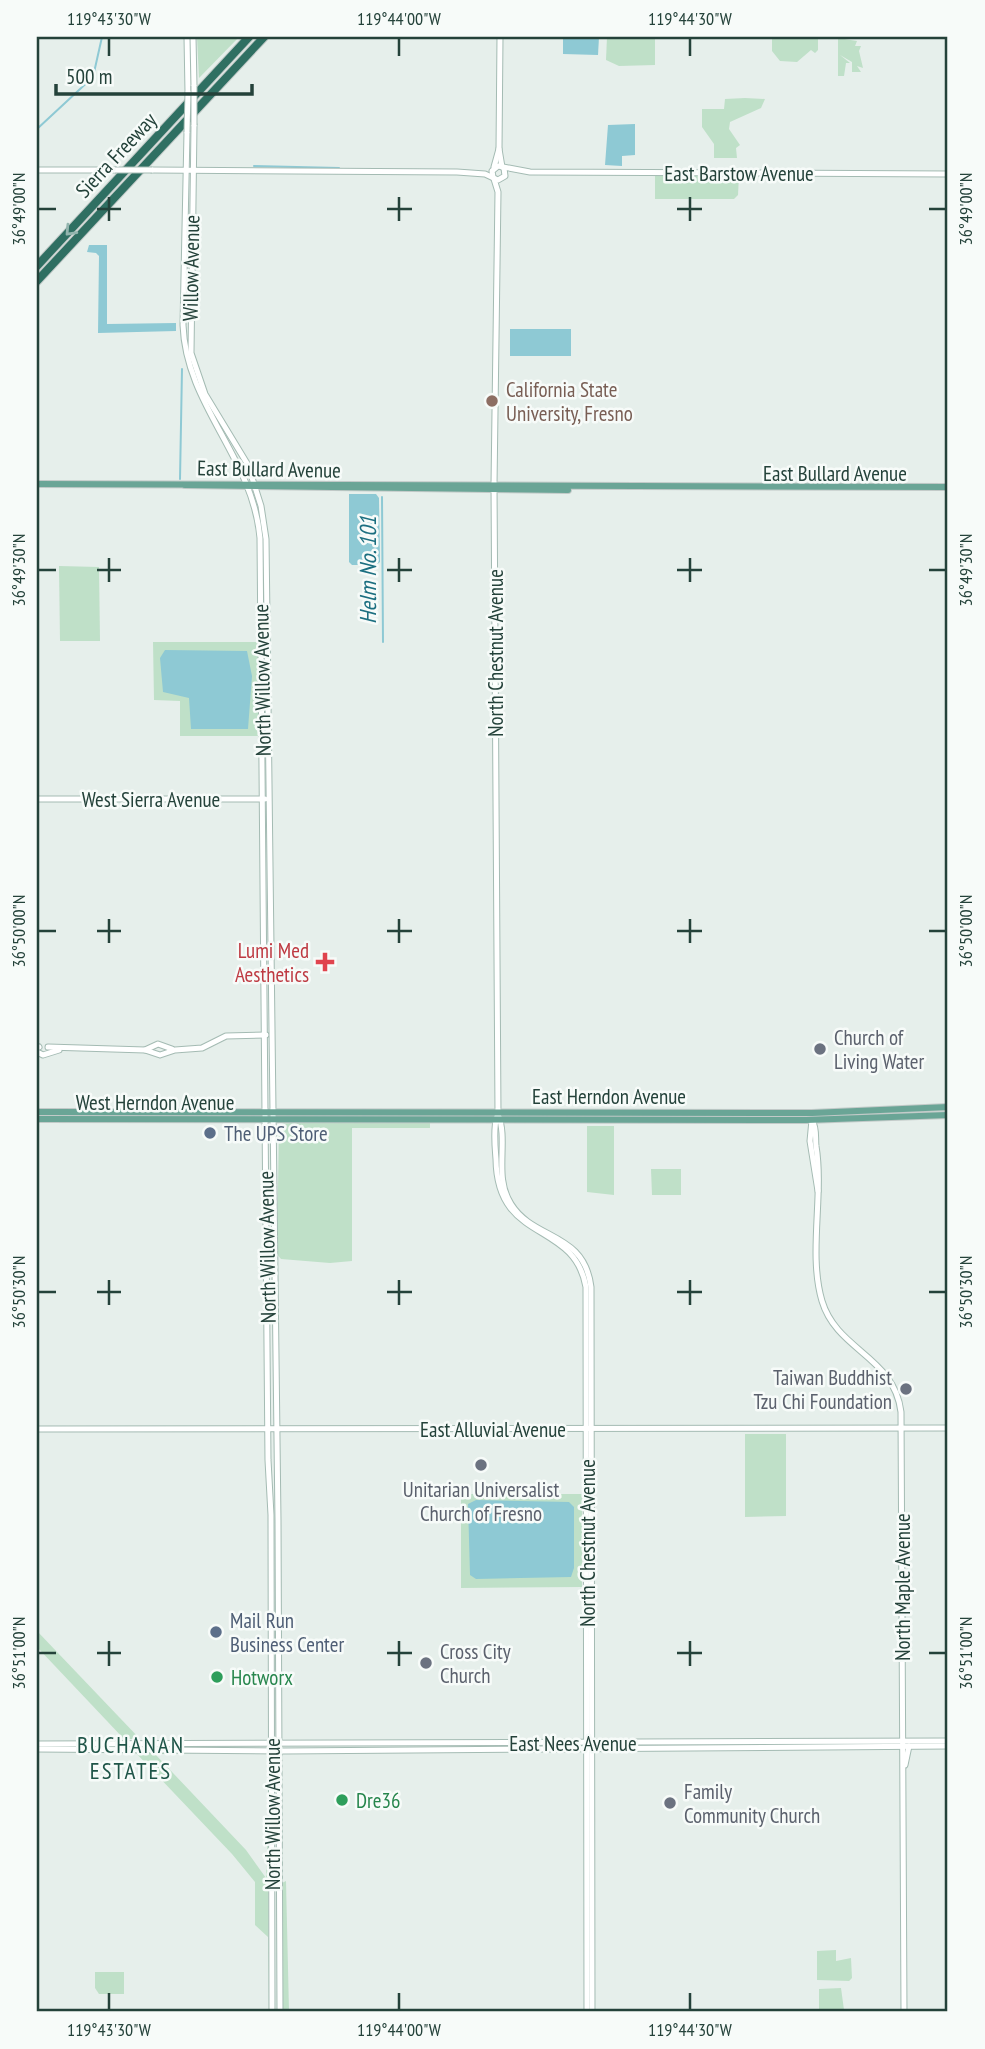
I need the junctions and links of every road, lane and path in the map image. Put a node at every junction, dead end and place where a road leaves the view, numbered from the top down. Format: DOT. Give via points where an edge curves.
graph roads {
  1 [pos="187,37"];
  2 [pos="193,37"];
  3 [pos="249,37"];
  4 [pos="264,37"];
  5 [pos="501,37"];
  6 [pos="499,149"];
  7 [pos="494,168"];
  8 [pos="503,168"];
  9 [pos="37,170"];
  10 [pos="190,170"];
  11 [pos="457,172"];
  12 [pos="530,172"];
  13 [pos="948,174"];
  14 [pos="494,178"];
  15 [pos="503,178"];
  16 [pos="498,192"];
  17 [pos="37,266"];
  18 [pos="37,281"];
  19 [pos="37,484"];
  20 [pos="252,485"];
  21 [pos="494,487"];
  22 [pos="948,489"];
  23 [pos="261,594"];
  24 [pos="266,625"];
  25 [pos="37,799"];
  26 [pos="264,799"];
  27 [pos="264,894"];
  28 [pos="269,924"];
  29 [pos="267,974"];
  30 [pos="268,1035"];
  31 [pos="38,1050"];
  32 [pos="948,1108"];
  33 [pos="37,1112"];
  34 [pos="162,1112"];
  35 [pos="269,1115"];
  36 [pos="948,1115"];
  37 [pos="498,1118"];
  38 [pos="37,1119"];
  39 [pos="104,1119"];
  40 [pos="812,1120"];
  41 [pos="811,1149"];
  42 [pos="820,1173"];
  43 [pos="818,1191"];
  44 [pos="270,1192"];
  45 [pos="503,1193"];
  46 [pos="268,1291"];
  47 [pos="275,1334"];
  48 [pos="902,1428"];
  49 [pos="37,1429"];
  50 [pos="590,1429"];
  51 [pos="948,1429"];
  52 [pos="268,1430"];
  53 [pos="275,1430"];
  54 [pos="271,1515"];
  55 [pos="278,1557"];
  56 [pos="586,1640"];
  57 [pos="272,1643"];
  58 [pos="592,1676"];
  59 [pos="278,1689"];
  60 [pos="684,1742"];
  61 [pos="831,1742"];
  62 [pos="948,1743"];
  63 [pos="176,1744"];
  64 [pos="510,1744"];
  65 [pos="905,1744"];
  66 [pos="344,1745"];
  67 [pos="37,1746"];
  68 [pos="589,1746"];
  69 [pos="819,1746"];
  70 [pos="198,1747"];
  71 [pos="225,1747"];
  72 [pos="272,1747"];
  73 [pos="279,1747"];
  74 [pos="648,1748"];
  75 [pos="148,1749"];
  76 [pos="480,1749"];
  77 [pos="330,1750"];
  78 [pos="272,1818"];
  79 [pos="587,1819"];
  80 [pos="592,1830"];
  81 [pos="273,1841"];
  82 [pos="279,1857"];
  83 [pos="279,1878"];
  84 [pos="587,1943"];
  85 [pos="592,1983"];
  86 [pos="272,2012"];
  87 [pos="280,2012"];
  88 [pos="587,2012"];
  89 [pos="592,2012"];
  90 [pos="904,2012"];
  1 -- 10 [label="main road, Willow Avenue, bridge"];
  2 -- 10 [label="main road, Willow Avenue, bridge"];
  3 -- 17 [label="highway, Sierra Freeway, one-way"];
  4 -- 18 [label="highway, Sierra Freeway"];
  5 -- 6 [label="main road"];
  6 -- 7 [label="main road"];
  6 -- 8 [label="main road"];
  7 -- 8 [label="main road, East Barstow Avenue"];
  7 -- 11 [label="main road"];
  7 -- 14 [label="main road, North Chestnut Avenue"];
  8 -- 12 [label="main road, East Barstow Avenue"];
  8 -- 15 [label="main road"];
  9 -- 10 [label="main road, bridge"];
  10 -- 11 [label="main road"];
  10 -- 20 [label="main road, Willow Avenue" via="183,325 186,353 198,391"];
  11 -- 14 [label="main road"];
  12 -- 13 [label="main road, East Barstow Avenue"];
  12 -- 15 [label="main road, East Barstow Avenue"];
  14 -- 15 [label="main road, East Barstow Avenue"];
  14 -- 16 [label="main road, North Chestnut Avenue"];
  15 -- 16 [label="main road, North Chestnut Avenue"];
  16 -- 21 [label="main road, North Chestnut Avenue"];
  19 -- 20 [label="main road, East Bullard Avenue"];
  20 -- 21 [label="main road, East Bullard Avenue"];
  20 -- 23 [label="main road, North Willow Avenue"];
  20 -- 24 [label="main road, North Willow Avenue" via="265,531"];
  21 -- 22 [label="main road, East Bullard Avenue"];
  21 -- 37 [label="main road, North Chestnut Avenue"];
  23 -- 24 [label="main road"];
  23 -- 26 [label="main road, North Willow Avenue"];
  24 -- 28 [label="main road, North Willow Avenue"];
  25 -- 26 [label="main road, West Sierra Avenue"];
  26 -- 27 [label="main road, North Willow Avenue"];
  27 -- 28 [label="main road"];
  27 -- 29 [label="main road, North Willow Avenue"];
  28 -- 29 [label="main road, North Willow Avenue"];
  29 -- 30 [label="main road, North Willow Avenue"];
  29 -- 30 [label="main road, North Willow Avenue"];
  30 -- 31 [label="main road" via="226,1036 202,1048 175,1050 163,1050 158,1044 155,1050"];
  30 -- 35 [label="main road, North Willow Avenue"];
  32 -- 37 [label="main road, East Herndon Avenue"];
  33 -- 34 [label="main road, West Herndon Avenue"];
  34 -- 35 [label="main road, West Herndon Avenue"];
  34 -- 39 [label="main road"];
  35 -- 37 [label="main road, East Herndon Avenue"];
  35 -- 39 [label="main road, West Herndon Avenue"];
  35 -- 44 [label="main road, North Willow Avenue"];
  35 -- 44 [label="main road, North Willow Avenue" via="266,1158"];
  36 -- 40 [label="main road, East Herndon Avenue"];
  37 -- 40 [label="main road, East Herndon Avenue"];
  37 -- 45 [label="main road, North Chestnut Avenue"];
  37 -- 45 [label="main road, North Chestnut Avenue" via="496,1175"];
  38 -- 39 [label="main road, West Herndon Avenue"];
  40 -- 41 [label="main road, North Maple Avenue"];
  40 -- 42 [label="main road, North Maple Avenue"];
  41 -- 42 [label="main road"];
  41 -- 43 [label="main road, North Maple Avenue"];
  42 -- 43 [label="main road, North Maple Avenue"];
  43 -- 48 [label="main road, North Maple Avenue" via="819,1283 827,1314 843,1336 890,1378 900,1404"];
  44 -- 46 [label="main road, North Willow Avenue"];
  44 -- 47 [label="main road, North Willow Avenue"];
  45 -- 50 [label="main road, North Chestnut Avenue" via="516,1217 565,1248 583,1272"];
  45 -- 50 [label="main road, North Chestnut Avenue" via="531,1222 572,1247 589,1275"];
  46 -- 47 [label="main road"];
  46 -- 52 [label="main road, North Willow Avenue"];
  47 -- 53 [label="main road, North Willow Avenue"];
  48 -- 50 [label="main road, East Alluvial Avenue"];
  48 -- 51 [label="main road, East Alluvial Avenue"];
  48 -- 65 [label="main road, North Maple Avenue"];
  49 -- 52 [label="main road, East Alluvial Avenue"];
  50 -- 53 [label="main road, East Alluvial Avenue"];
  50 -- 56 [label="main road, North Chestnut Avenue"];
  50 -- 58 [label="main road, North Chestnut Avenue"];
  52 -- 53 [label="main road, East Alluvial Avenue"];
  52 -- 54 [label="main road, North Willow Avenue"];
  53 -- 55 [label="main road, North Willow Avenue"];
  54 -- 55 [label="main road"];
  54 -- 57 [label="main road, North Willow Avenue"];
  55 -- 59 [label="main road, North Willow Avenue"];
  56 -- 58 [label="main road"];
  56 -- 68 [label="main road, North Chestnut Avenue"];
  57 -- 59 [label="main road"];
  57 -- 72 [label="main road, North Willow Avenue"];
  58 -- 68 [label="main road, North Chestnut Avenue"];
  59 -- 73 [label="main road, North Willow Avenue"];
  60 -- 61 [label="main road, East Nees Avenue"];
  60 -- 68 [label="main road, East Nees Avenue"];
  60 -- 74 [label="main road"];
  61 -- 65 [label="main road, East Nees Avenue"];
  61 -- 69 [label="main road"];
  62 -- 65 [label="main road, East Nees Avenue"];
  63 -- 67 [label="main road"];
  63 -- 70 [label="main road"];
  63 -- 75 [label="main road"];
  64 -- 66 [label="main road, East Nees Avenue"];
  64 -- 68 [label="main road, East Nees Avenue"];
  64 -- 76 [label="main road"];
  65 -- 69 [label="main road, East Nees Avenue"];
  65 -- 90 [label="main road, North Maple Avenue"];
  66 -- 73 [label="main road, East Nees Avenue"];
  66 -- 77 [label="main road"];
  67 -- 75 [label="main road"];
  68 -- 74 [label="main road, East Nees Avenue"];
  68 -- 76 [label="main road, East Nees Avenue"];
  68 -- 79 [label="main road, North Chestnut Avenue"];
  68 -- 80 [label="main road, North Chestnut Avenue"];
  69 -- 74 [label="main road, East Nees Avenue"];
  70 -- 71 [label="main road, East Nees Avenue"];
  70 -- 75 [label="main road"];
  71 -- 72 [label="main road, East Nees Avenue"];
  71 -- 72 [label="main road, East Nees Avenue"];
  72 -- 73 [label="main road, East Nees Avenue"];
  72 -- 78 [label="main road, North Willow Avenue"];
  73 -- 77 [label="main road, East Nees Avenue"];
  73 -- 82 [label="main road, North Willow Avenue"];
  76 -- 77 [label="main road, East Nees Avenue"];
  78 -- 81 [label="main road, North Willow Avenue"];
  78 -- 82 [label="main road"];
  79 -- 80 [label="main road"];
  79 -- 84 [label="main road, North Chestnut Avenue"];
  80 -- 85 [label="main road, North Chestnut Avenue"];
  81 -- 83 [label="main road"];
  81 -- 86 [label="main road, North Willow Avenue"];
  82 -- 83 [label="main road, North Willow Avenue"];
  83 -- 87 [label="main road, North Willow Avenue"];
  84 -- 85 [label="main road"];
  84 -- 88 [label="main road, North Chestnut Avenue"];
  85 -- 89 [label="main road, North Chestnut Avenue"];
}
